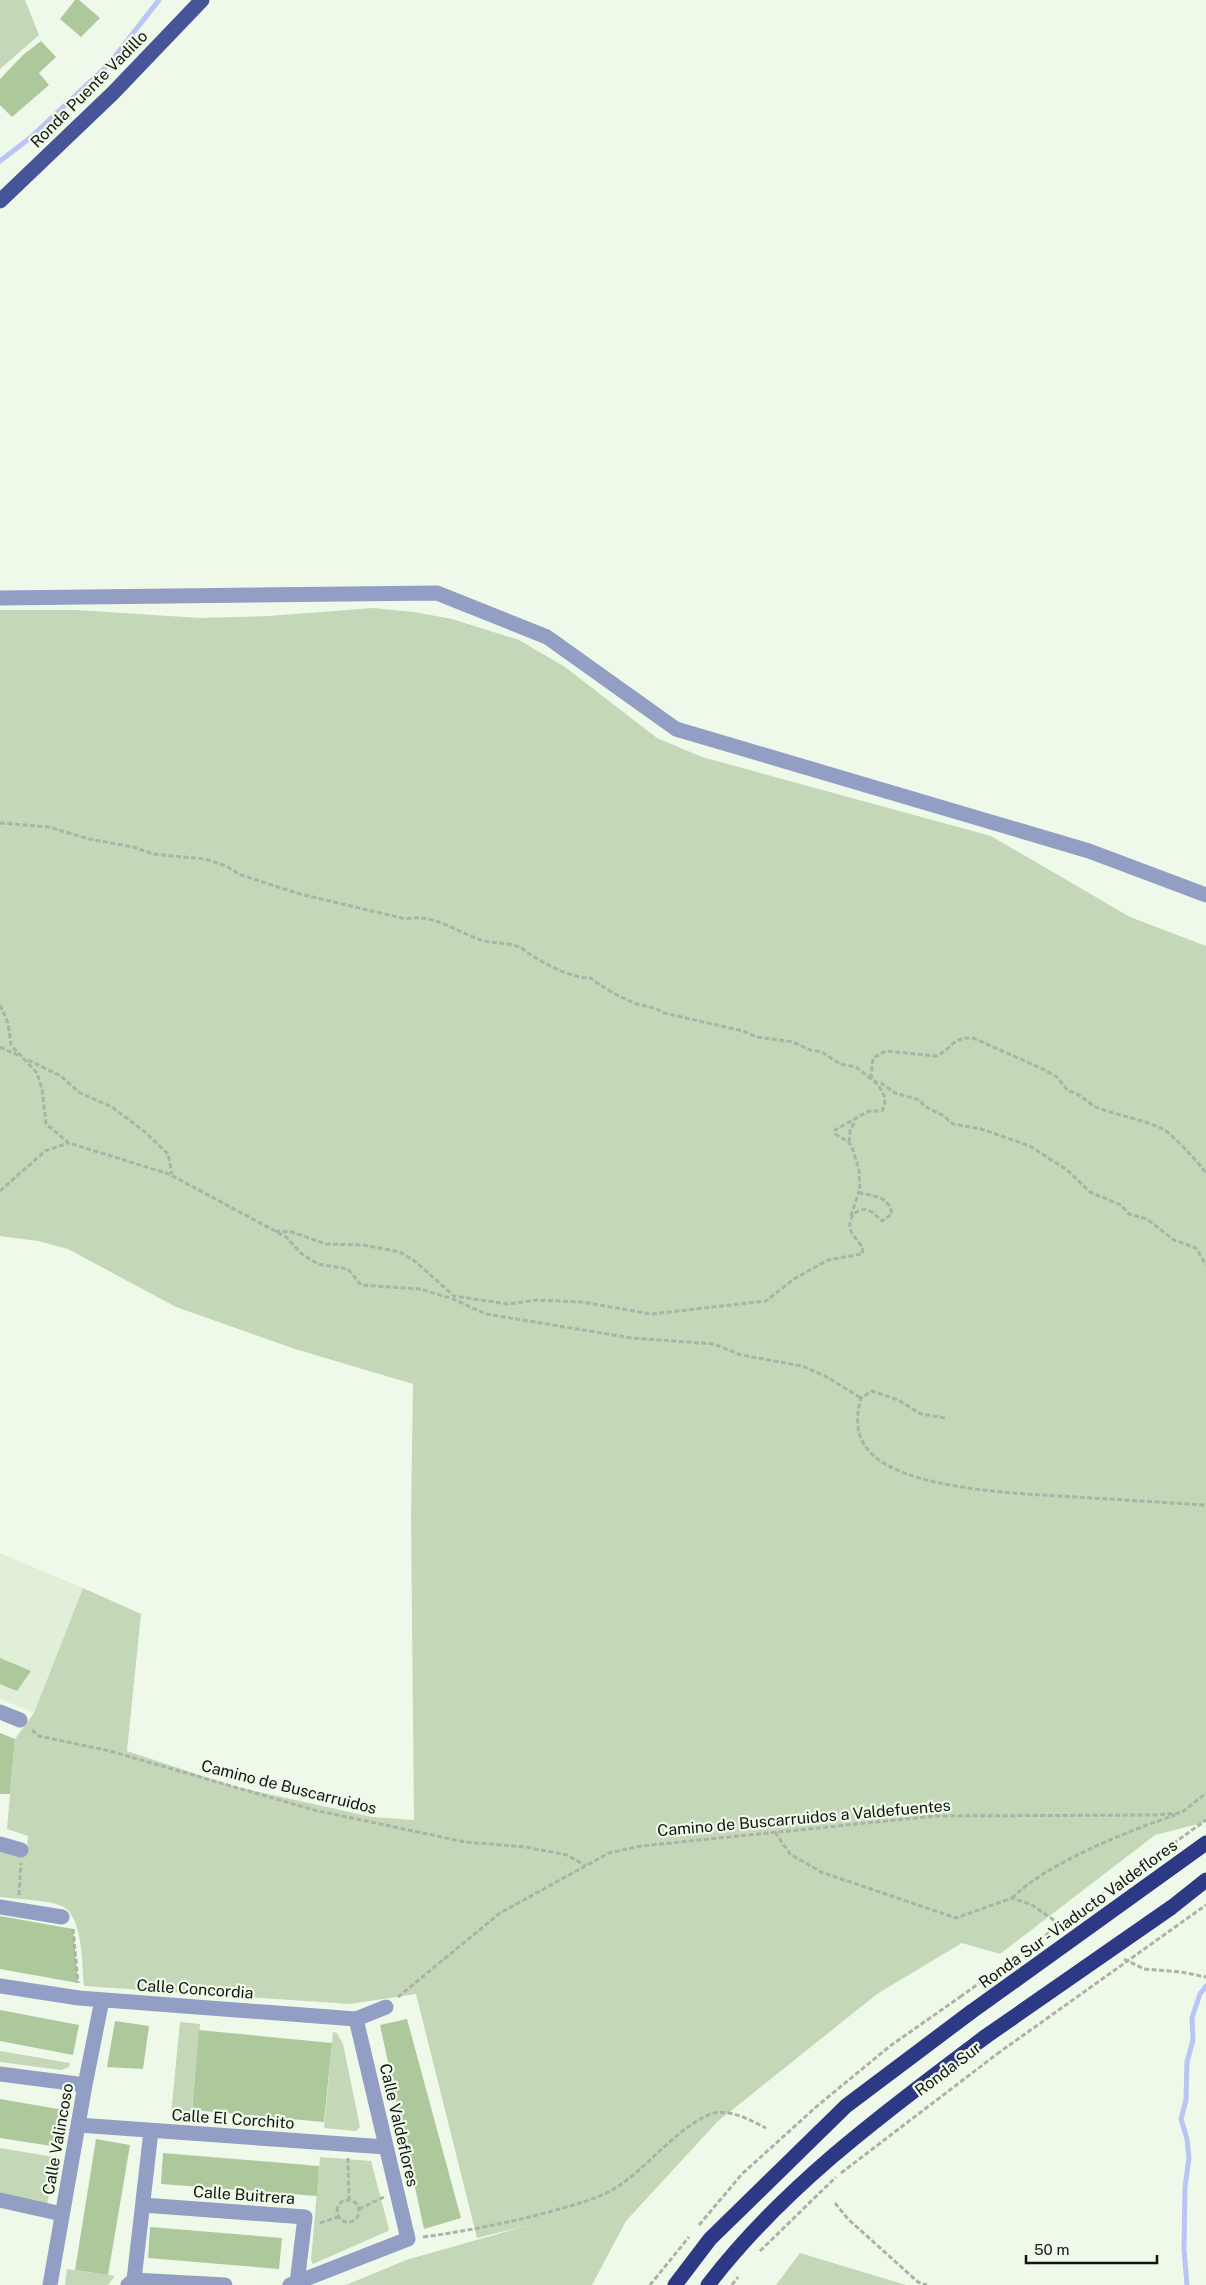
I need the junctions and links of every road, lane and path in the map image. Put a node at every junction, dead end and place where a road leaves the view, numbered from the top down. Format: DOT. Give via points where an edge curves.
graph roads {
  1 [pos="202,0"];
  2 [pos="0,201"];
  3 [pos="0,598"];
  4 [pos="0,823"];
  5 [pos="1206,895"];
  6 [pos="0,1006"];
  7 [pos="0,1047"];
  8 [pos="23,1057"];
  9 [pos="875,1082"];
  10 [pos="855,1121"];
  11 [pos="849,1142"];
  12 [pos="69,1143"];
  13 [pos="1206,1173"];
  14 [pos="172,1175"];
  15 [pos="859,1190"];
  16 [pos="0,1191"];
  17 [pos="851,1219"];
  18 [pos="275,1230"];
  19 [pos="1206,1266"];
  20 [pos="861,1398"];
  21 [pos="945,1418"];
  22 [pos="1206,1505"];
  23 [pos="0,1712"];
  24 [pos="20,1720"];
  25 [pos="1206,1794"];
  26 [pos="1181,1813"];
  27 [pos="1206,1820"];
  28 [pos="775,1832"];
  29 [pos="1206,1843"];
  30 [pos="0,1844"];
  31 [pos="21,1850"];
  32 [pos="587,1866"];
  33 [pos="1206,1880"];
  34 [pos="1012,1898"];
  35 [pos="1206,1905"];
  36 [pos="0,1907"];
  37 [pos="19,1910"];
  38 [pos="62,1917"];
  39 [pos="1071,1930"];
  40 [pos="1119,1956"];
  41 [pos="1206,1977"];
  42 [pos="0,1986"];
  43 [pos="960,1997"];
  44 [pos="79,1998"];
  45 [pos="102,2000"];
  46 [pos="386,2008"];
  47 [pos="971,2012"];
  48 [pos="356,2019"];
  49 [pos="0,2074"];
  50 [pos="85,2086"];
  51 [pos="78,2125"];
  52 [pos="766,2128"];
  53 [pos="151,2131"];
  54 [pos="350,2145"];
  55 [pos="385,2147"];
  56 [pos="396,2191"];
  57 [pos="0,2200"];
  58 [pos="349,2200"];
  59 [pos="835,2203"];
  60 [pos="143,2205"];
  61 [pos="359,2209"];
  62 [pos="62,2214"];
  63 [pos="408,2239"];
  64 [pos="756,2255"];
  65 [pos="744,2269"];
  66 [pos="131,2283"];
  67 [pos="293,2284"];
  68 [pos="50,2285"];
  69 [pos="225,2285"];
  70 [pos="676,2285"];
  71 [pos="708,2285"];
  72 [pos="732,2285"];
  73 [pos="927,2285"];
  1 -- 2 [label="main road, Ronda Puente Vadillo"];
  3 -- 5 [label="street" via="437,594 547,637 676,729 1089,851"];
  4 -- 9 [label="path" via="49,827 154,854 205,859 241,875 300,894 406,919 418,916 447,924 482,941 520,947 578,978 591,978 601,987 631,1002 757,1037 784,1039 822,1052 840,1064 856,1067"];
  6 -- 8 [label="path" via="8,1023 11,1044"];
  7 -- 8 [label="path"];
  8 -- 12 [label="path" via="37,1073 46,1124"];
  8 -- 14 [label="path" via="61,1076 80,1093 112,1107 146,1132 168,1154"];
  9 -- 10 [label="path" via="885,1098 882,1111 869,1111"];
  9 -- 13 [label="path" via="871,1076 872,1066 873,1058 878,1054 886,1051 935,1056 942,1054 956,1040 973,1038 1045,1070 1057,1077 1068,1091 1076,1092 1095,1106 1164,1129"];
  9 -- 19 [label="path" via="895,1093 920,1100 953,1124 1030,1146 1067,1170 1090,1192 1121,1205 1129,1214 1147,1219 1174,1240 1196,1248"];
  10 -- 11 [label="path"];
  10 -- 11 [label="path" via="835,1130 835,1134"];
  11 -- 15 [label="path" via="859,1170"];
  12 -- 14 [label="path"];
  12 -- 16 [label="path" via="45,1151"];
  14 -- 18 [label="path"];
  15 -- 17 [label="path"];
  15 -- 17 [label="path" via="884,1200 891,1207 892,1214 882,1221 870,1211 862,1210"];
  17 -- 18 [label="path" via="850,1229 863,1248 862,1254 828,1260 794,1279 766,1301 651,1314 582,1302 537,1300 508,1304 454,1296 400,1252 363,1245 326,1244 292,1232"];
  18 -- 20 [label="path" via="318,1264 348,1269 361,1285 420,1289 486,1314 632,1338 714,1344 741,1355 802,1366"];
  20 -- 21 [label="path" via="872,1391 898,1400 921,1414"];
  20 -- 22 [label="path" via="856,1415 860,1438 870,1452 897,1470 963,1487"];
  23 -- 24 [label="street"];
  24 -- 32 [label="path, Camino de Buscarruidos" via="39,1736 110,1751 314,1810 465,1842 526,1847 567,1855"];
  25 -- 26 [label="path"];
  26 -- 28 [label="path, Camino de Buscarruidos a Valdefuentes" via="935,1816"];
  26 -- 34 [label="path" via="1143,1826 1054,1868 1020,1889"];
  27 -- 43 [label="path, bridge"];
  28 -- 32 [label="path, Camino de Buscarruidos a Valdefuentes" via="641,1846 609,1854"];
  28 -- 34 [label="path" via="790,1854 821,1872 956,1918"];
  29 -- 47 [label="highway, Ronda Sur - Viaducto Valdeflores, bridge"];
  30 -- 31 [label="street"];
  31 -- 37 [label="path"];
  32 -- 46 [label="path, Camino de Buscarruidos a Valdefuentes" via="500,1913"];
  33 -- 71 [label="highway, Ronda Sur, bridge" via="985,2037 823,2162 736,2249"];
  34 -- 39 [label="path" via="1032,1905"];
  35 -- 64 [label="path, Ronda Sur, bridge" via="998,2054 839,2174"];
  36 -- 37 [label="street"];
  37 -- 38 [label="street"];
  38 -- 44 [label="path" via="73,1929"];
  40 -- 41 [label="path" via="1144,1969"];
  42 -- 44 [label="street, Calle Concordia"];
  44 -- 45 [label="street, Calle Concordia"];
  45 -- 48 [label="street, Calle Concordia"];
  45 -- 50 [label="street, Calle Valincoso"];
  46 -- 48 [label="street, Calle Concordia"];
  47 -- 70 [label="highway, Ronda Sur" via="846,2106 710,2239"];
  48 -- 55 [label="street, Calle Valdeflores"];
  49 -- 50 [label="street"];
  50 -- 51 [label="street, Calle Valincoso"];
  51 -- 53 [label="street, Calle El Corchito"];
  51 -- 62 [label="street, Calle Valincoso"];
  52 -- 63 [label="path" via="736,2113 707,2115 623,2182 586,2202 490,2227"];
  53 -- 54 [label="street, Calle El Corchito"];
  53 -- 60 [label="street"];
  54 -- 55 [label="street, Calle El Corchito"];
  54 -- 58 [label="path" via="347,2169"];
  55 -- 56 [label="street, Calle Valdeflores"];
  56 -- 61 [label="path"];
  56 -- 63 [label="street, Calle Valdeflores"];
  57 -- 62 [label="street"];
  58 -- 61 [label="path"];
  58 -- 61 [label="path" via="338,2206 337,2214 341,2220 356,2220"];
  59 -- 73 [label="path" via="848,2219 918,2282"];
  60 -- 66 [label="street"];
  60 -- 67 [label="street, Calle Buitrera" via="305,2217"];
  62 -- 68 [label="street, Calle Valincoso"];
  63 -- 67 [label="street"];
  65 -- 72 [label="path"];
  66 -- 69 [label="street"];
}
